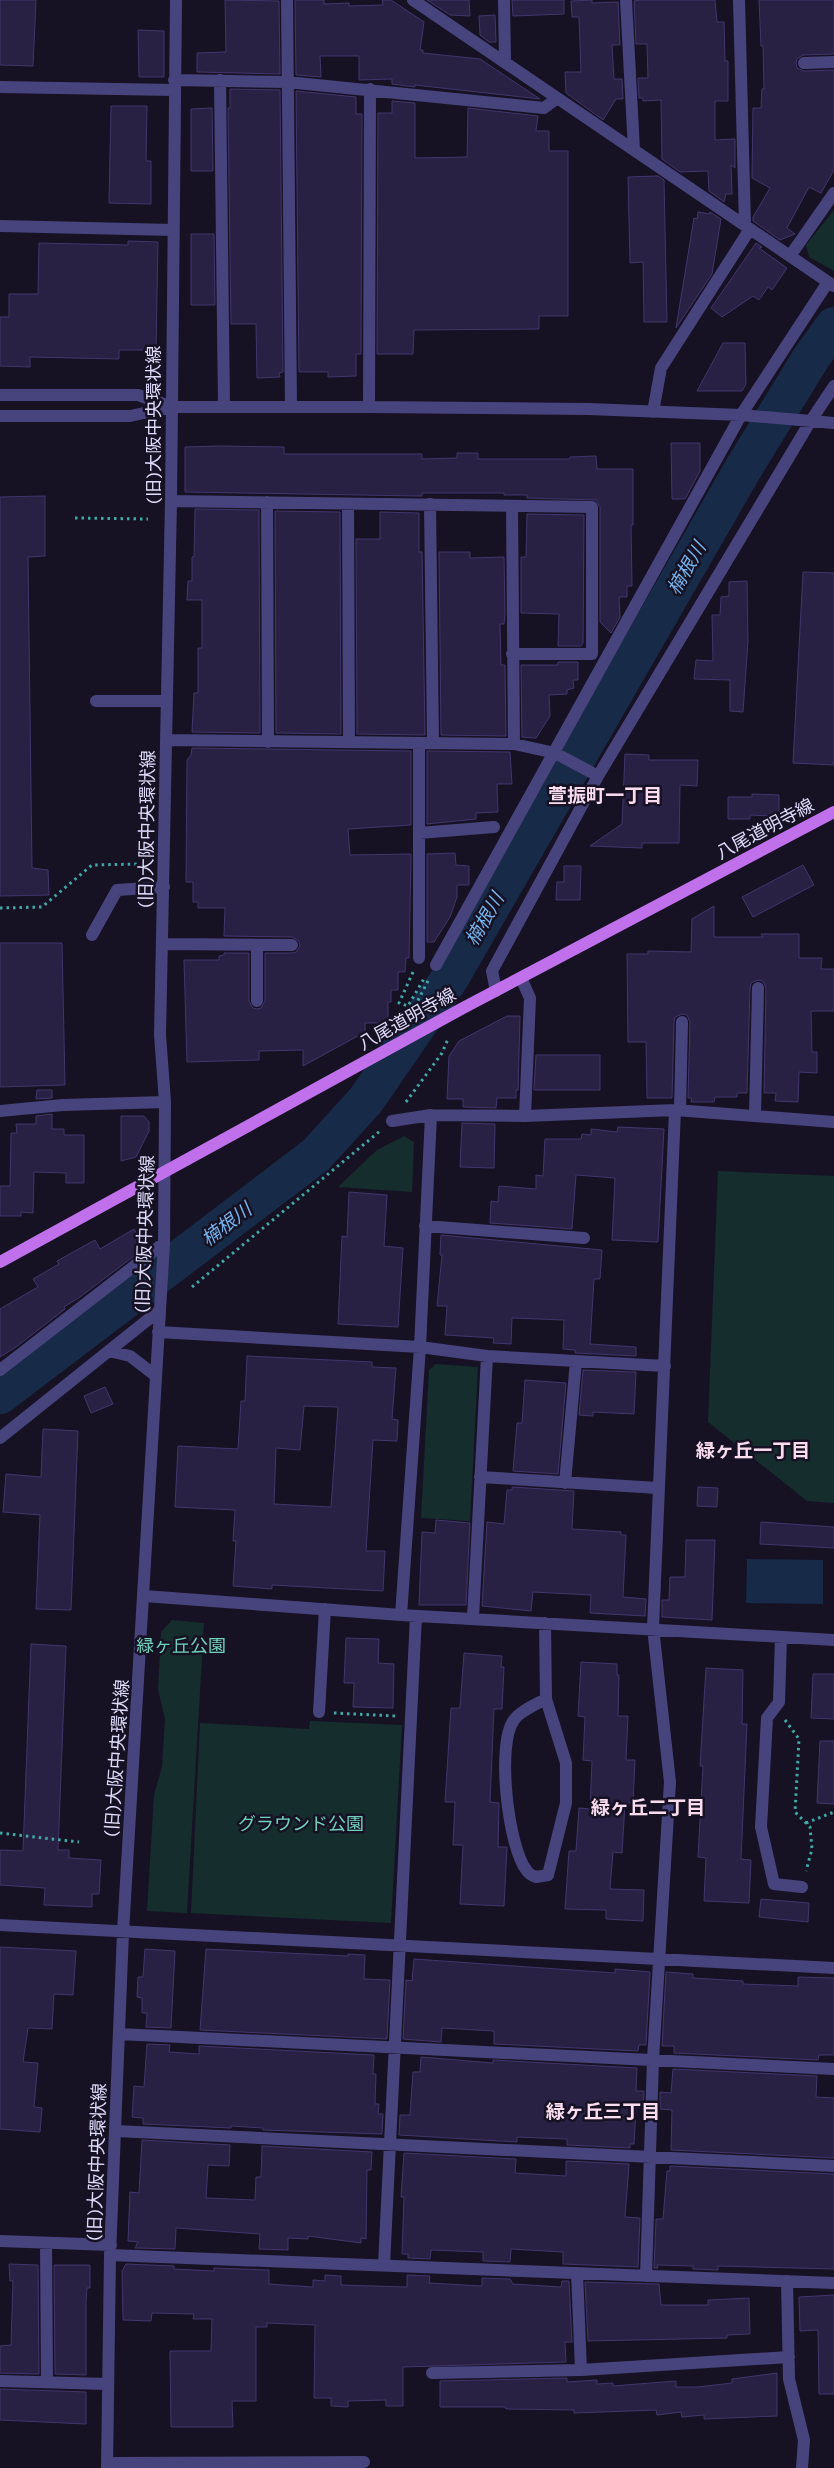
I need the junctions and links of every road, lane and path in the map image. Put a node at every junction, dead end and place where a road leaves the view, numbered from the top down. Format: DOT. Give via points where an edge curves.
graph roads {
  1 [pos="176,0"];
  2 [pos="287,0"];
  3 [pos="413,0"];
  4 [pos="504,0"];
  5 [pos="626,0"];
  6 [pos="738,0"];
  7 [pos="505,62"];
  8 [pos="834,62"];
  9 [pos="804,63"];
  10 [pos="220,80"];
  11 [pos="287,82"];
  12 [pos="174,85"];
  13 [pos="0,87"];
  14 [pos="370,89"];
  15 [pos="556,99"];
  16 [pos="634,150"];
  17 [pos="834,193"];
  18 [pos="0,226"];
  19 [pos="748,227"];
  20 [pos="173,230"];
  21 [pos="790,256"];
  22 [pos="831,284"];
  23 [pos="834,386"];
  24 [pos="0,395"];
  25 [pos="172,406"];
  26 [pos="224,407"];
  27 [pos="291,407"];
  28 [pos="369,407"];
  29 [pos="653,412"];
  30 [pos="0,416"];
  31 [pos="746,416"];
  32 [pos="804,421"];
  33 [pos="834,423"];
  34 [pos="171,501"];
  35 [pos="267,502"];
  36 [pos="348,504"];
  37 [pos="430,504"];
  38 [pos="512,506"];
  39 [pos="74,518"];
  40 [pos="148,518"];
  41 [pos="512,654"];
  42 [pos="96,701"];
  43 [pos="167,702"];
  44 [pos="166,740"];
  45 [pos="268,742"];
  46 [pos="349,742"];
  47 [pos="419,743"];
  48 [pos="433,743"];
  49 [pos="514,744"];
  50 [pos="555,753"];
  51 [pos="598,776"];
  52 [pos="834,812"];
  53 [pos="494,827"];
  54 [pos="419,833"];
  55 [pos="141,864"];
  56 [pos="164,887"];
  57 [pos="0,908"];
  58 [pos="92,935"];
  59 [pos="162,944"];
  60 [pos="257,945"];
  61 [pos="292,945"];
  62 [pos="420,958"];
  63 [pos="436,966"];
  64 [pos="430,978"];
  65 [pos="521,978"];
  66 [pos="758,988"];
  67 [pos="496,991"];
  68 [pos="258,1001"];
  69 [pos="412,1012"];
  70 [pos="682,1022"];
  71 [pos="448,1039"];
  72 [pos="164,1102"];
  73 [pos="677,1110"];
  74 [pos="0,1111"];
  75 [pos="431,1115"];
  76 [pos="525,1116"];
  77 [pos="755,1116"];
  78 [pos="392,1121"];
  79 [pos="834,1122"];
  80 [pos="165,1172"];
  81 [pos="425,1226"];
  82 [pos="584,1238"];
  83 [pos="164,1243"];
  84 [pos="0,1261"];
  85 [pos="192,1287"];
  86 [pos="160,1310"];
  87 [pos="158,1332"];
  88 [pos="420,1347"];
  89 [pos="109,1351"];
  90 [pos="488,1356"];
  91 [pos="576,1361"];
  92 [pos="665,1366"];
  93 [pos="0,1370"];
  94 [pos="156,1376"];
  95 [pos="0,1438"];
  96 [pos="480,1477"];
  97 [pos="565,1483"];
  98 [pos="658,1488"];
  99 [pos="144,1596"];
  100 [pos="325,1609"];
  101 [pos="401,1615"];
  102 [pos="416,1616"];
  103 [pos="473,1618"];
  104 [pos="545,1623"];
  105 [pos="652,1628"];
  106 [pos="781,1637"];
  107 [pos="834,1640"];
  108 [pos="546,1699"];
  109 [pos="775,1707"];
  110 [pos="319,1712"];
  111 [pos="411,1717"];
  112 [pos="834,1812"];
  113 [pos="806,1823"];
  114 [pos="0,1833"];
  115 [pos="79,1842"];
  116 [pos="802,1887"];
  117 [pos="0,1925"];
  118 [pos="124,1932"];
  119 [pos="399,1947"];
  120 [pos="659,1960"];
  121 [pos="834,1968"];
  122 [pos="119,2034"];
  123 [pos="394,2048"];
  124 [pos="653,2060"];
  125 [pos="834,2069"];
  126 [pos="116,2131"];
  127 [pos="390,2145"];
  128 [pos="650,2157"];
  129 [pos="834,2166"];
  130 [pos="0,2241"];
  131 [pos="46,2242"];
  132 [pos="110,2250"];
  133 [pos="384,2265"];
  134 [pos="577,2273"];
  135 [pos="646,2276"];
  136 [pos="788,2281"];
  137 [pos="834,2283"];
  138 [pos="789,2357"];
  139 [pos="581,2370"];
  140 [pos="432,2373"];
  141 [pos="0,2381"];
  142 [pos="47,2382"];
  143 [pos="108,2384"];
  144 [pos="364,2462"];
  145 [pos="107,2466"];
  146 [pos="802,2468"];
  1 -- 12 [label="street, (旧)大阪中央環状線"];
  2 -- 11 [label="street"];
  3 -- 7 [label="street"];
  4 -- 7 [label="street"];
  5 -- 16 [label="street"];
  6 -- 19 [label="street"];
  7 -- 15 [label="street"];
  8 -- 9 [label="street"];
  10 -- 11 [label="street"];
  10 -- 12 [label="street"];
  10 -- 26 [label="street"];
  11 -- 14 [label="street"];
  11 -- 27 [label="street"];
  12 -- 13 [label="street"];
  12 -- 20 [label="street, (旧)大阪中央環状線"];
  14 -- 15 [label="street" via="544,108"];
  14 -- 28 [label="street"];
  15 -- 16 [label="street"];
  16 -- 19 [label="street"];
  17 -- 21 [label="street"];
  18 -- 20 [label="street"];
  19 -- 21 [label="street"];
  19 -- 29 [label="street" via="661,368"];
  20 -- 25 [label="street, (旧)大阪中央環状線"];
  21 -- 22 [label="street"];
  22 -- 31 [label="street"];
  23 -- 32 [label="street"];
  24 -- 25 [label="street" via="138,395"];
  25 -- 26 [label="street"];
  25 -- 30 [label="street" via="130,416"];
  25 -- 34 [label="street, (旧)大阪中央環状線"];
  26 -- 27 [label="street"];
  27 -- 28 [label="street"];
  28 -- 29 [label="street"];
  29 -- 31 [label="street"];
  31 -- 32 [label="street"];
  31 -- 50 [label="street"];
  32 -- 33 [label="street"];
  32 -- 51 [label="street"];
  34 -- 35 [label="street"];
  34 -- 43 [label="street, (旧)大阪中央環状線"];
  35 -- 36 [label="street"];
  35 -- 45 [label="street"];
  36 -- 37 [label="street"];
  36 -- 46 [label="street"];
  37 -- 38 [label="street"];
  37 -- 48 [label="street"];
  38 -- 41 [label="street"];
  38 -- 41 [label="street" via="592,507 592,654"];
  39 -- 40 [label="path"];
  41 -- 49 [label="street"];
  42 -- 43 [label="street"];
  43 -- 44 [label="street, (旧)大阪中央環状線"];
  44 -- 45 [label="street"];
  44 -- 56 [label="street, (旧)大阪中央環状線"];
  45 -- 46 [label="street"];
  46 -- 47 [label="street"];
  47 -- 48 [label="street"];
  47 -- 54 [label="street"];
  48 -- 49 [label="street"];
  49 -- 50 [label="street"];
  50 -- 51 [label="street"];
  50 -- 63 [label="street" via="509,830"];
  51 -- 67 [label="street" via="492,971"];
  52 -- 65 [label="main road, 八尾道明寺線"];
  53 -- 54 [label="street"];
  54 -- 62 [label="street"];
  55 -- 57 [label="path" via="92,865 42,907"];
  56 -- 58 [label="street" via="117,890"];
  56 -- 59 [label="street, (旧)大阪中央環状線"];
  59 -- 60 [label="street"];
  59 -- 72 [label="street, (旧)大阪中央環状線" via="160,1035"];
  60 -- 61 [label="street"];
  60 -- 68 [label="street"];
  62 -- 64 [label="path" via="399,1003 408,1006 425,976"];
  63 -- 64 [label="path"];
  64 -- 69 [label="path"];
  65 -- 67 [label="main road, 八尾道明寺線"];
  65 -- 76 [label="street" via="530,998"];
  66 -- 77 [label="street"];
  67 -- 80 [label="main road, 八尾道明寺線"];
  70 -- 73 [label="street"];
  71 -- 78 [label="path" via="442,1053"];
  72 -- 74 [label="street" via="63,1105"];
  72 -- 80 [label="street, (旧)大阪中央環状線"];
  73 -- 76 [label="street"];
  73 -- 77 [label="street"];
  73 -- 92 [label="street"];
  75 -- 76 [label="street"];
  75 -- 78 [label="street"];
  75 -- 81 [label="street"];
  77 -- 79 [label="street"];
  78 -- 85 [label="path"];
  80 -- 83 [label="street, (旧)大阪中央環状線"];
  80 -- 84 [label="main road, 八尾道明寺線"];
  81 -- 82 [label="street"];
  81 -- 88 [label="street"];
  83 -- 86 [label="street, (旧)大阪中央環状線"];
  83 -- 93 [label="street"];
  86 -- 87 [label="street, (旧)大阪中央環状線"];
  86 -- 89 [label="street"];
  87 -- 88 [label="street"];
  87 -- 94 [label="street, (旧)大阪中央環状線"];
  88 -- 90 [label="street"];
  88 -- 101 [label="street"];
  89 -- 94 [label="street" via="130,1356"];
  89 -- 95 [label="street"];
  90 -- 91 [label="street"];
  90 -- 96 [label="street"];
  91 -- 92 [label="street"];
  91 -- 97 [label="street"];
  92 -- 98 [label="street"];
  94 -- 99 [label="street, (旧)大阪中央環状線"];
  96 -- 97 [label="street"];
  96 -- 103 [label="street"];
  97 -- 98 [label="street"];
  98 -- 105 [label="street"];
  99 -- 100 [label="street"];
  99 -- 118 [label="street, (旧)大阪中央環状線"];
  100 -- 101 [label="street"];
  100 -- 110 [label="street"];
  101 -- 102 [label="street"];
  102 -- 103 [label="street"];
  102 -- 111 [label="street"];
  103 -- 104 [label="street"];
  104 -- 105 [label="street"];
  104 -- 108 [label="street"];
  105 -- 106 [label="street"];
  105 -- 120 [label="street" via="670,1782"];
  106 -- 107 [label="street"];
  106 -- 109 [label="street" via="779,1702"];
  108 -- 108 [label="street" via="514,1720 504,1747 509,1823 519,1856 527,1872 536,1878 548,1875 566,1803 566,1763"];
  109 -- 113 [label="path" via="799,1739 794,1812"];
  109 -- 116 [label="street" via="767,1718 761,1826 774,1884"];
  110 -- 111 [label="path"];
  111 -- 119 [label="street"];
  112 -- 113 [label="path"];
  113 -- 116 [label="path" via="810,1826 812,1849"];
  114 -- 115 [label="path"];
  117 -- 118 [label="street"];
  118 -- 119 [label="street"];
  118 -- 122 [label="street, (旧)大阪中央環状線"];
  119 -- 120 [label="street"];
  119 -- 123 [label="street"];
  120 -- 121 [label="street"];
  120 -- 124 [label="street"];
  122 -- 123 [label="street"];
  122 -- 126 [label="street, (旧)大阪中央環状線"];
  123 -- 124 [label="street"];
  123 -- 127 [label="street"];
  124 -- 125 [label="street"];
  124 -- 128 [label="street"];
  126 -- 127 [label="street"];
  126 -- 132 [label="street, (旧)大阪中央環状線"];
  127 -- 128 [label="street"];
  127 -- 133 [label="street"];
  128 -- 129 [label="street"];
  128 -- 135 [label="street"];
  130 -- 131 [label="street"];
  131 -- 132 [label="street"];
  131 -- 142 [label="street"];
  132 -- 133 [label="street"];
  132 -- 143 [label="street, (旧)大阪中央環状線"];
  133 -- 134 [label="street"];
  134 -- 135 [label="street"];
  134 -- 139 [label="street"];
  135 -- 136 [label="street"];
  136 -- 137 [label="street"];
  136 -- 138 [label="street"];
  138 -- 139 [label="street"];
  138 -- 146 [label="street" via="789,2379 804,2440"];
  139 -- 140 [label="street"];
  141 -- 142 [label="street"];
  142 -- 143 [label="street"];
  143 -- 145 [label="street, (旧)大阪中央環状線"];
  144 -- 145 [label="street"];
}
